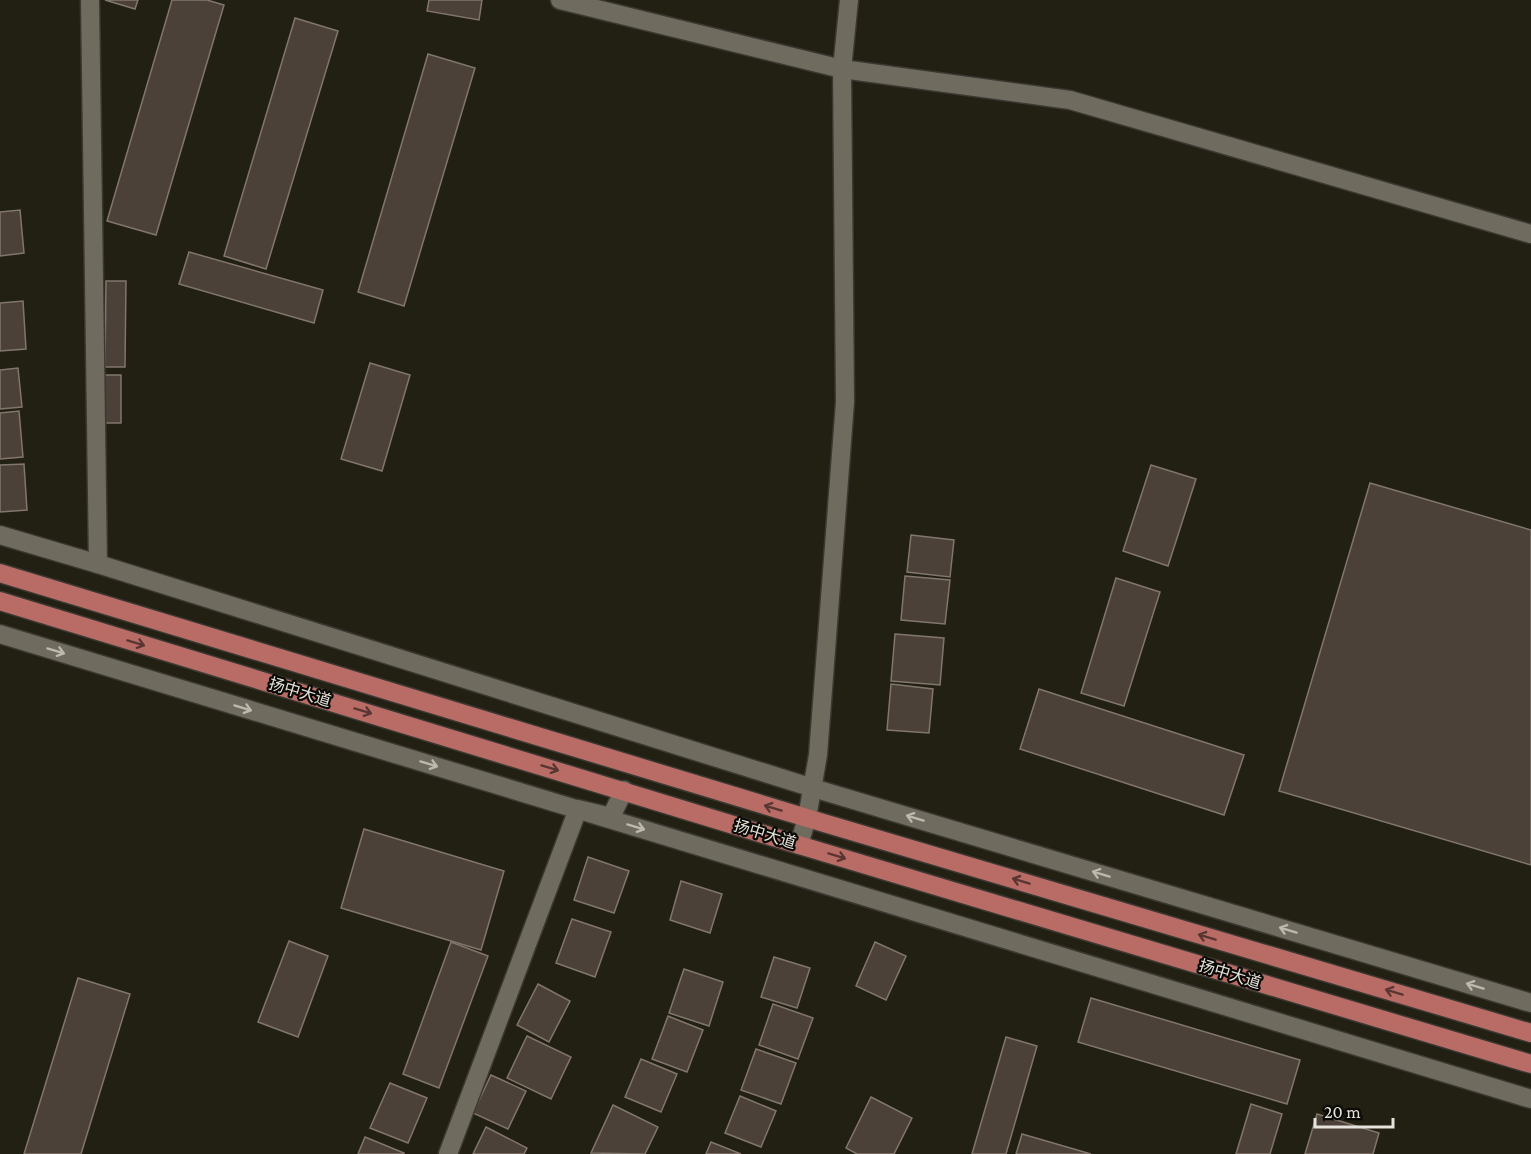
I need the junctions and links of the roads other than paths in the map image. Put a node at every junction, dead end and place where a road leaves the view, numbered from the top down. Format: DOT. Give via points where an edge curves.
graph roads {
  1 [pos="90,0"];
  2 [pos="560,0"];
  3 [pos="849,0"];
  4 [pos="842,69"];
  5 [pos="1531,234"];
  6 [pos="0,535"];
  7 [pos="98,564"];
  8 [pos="0,573"];
  9 [pos="0,601"];
  10 [pos="0,634"];
  11 [pos="813,788"];
  12 [pos="624,790"];
  13 [pos="578,809"];
  14 [pos="807,818"];
  15 [pos="799,845"];
  16 [pos="1531,1003"];
  17 [pos="1531,1033"];
  18 [pos="1531,1064"];
  19 [pos="1531,1099"];
  20 [pos="448,1154"];
  1 -- 7 [label="street"];
  2 -- 4 [label="street"];
  3 -- 4 [label="street"];
  4 -- 5 [label="street" via="1070,100"];
  4 -- 11 [label="street" via="845,402"];
  6 -- 7 [label="street"];
  7 -- 11 [label="street"];
  14 -- 8 [label="main road, 扬中大道, one-way"];
  9 -- 12 [label="main road, 扬中大道, one-way"];
  10 -- 13 [label="street, one-way"];
  11 -- 14 [label="street"];
  16 -- 11 [label="street, one-way"];
  12 -- 13 [label="street" via="611,817"];
  12 -- 15 [label="main road, 扬中大道"];
  13 -- 19 [label="street, one-way"];
  13 -- 20 [label="street"];
  14 -- 15 [label="street"];
  17 -- 14 [label="main road, 扬中大道, one-way"];
  15 -- 18 [label="main road, 扬中大道, one-way"];
}
